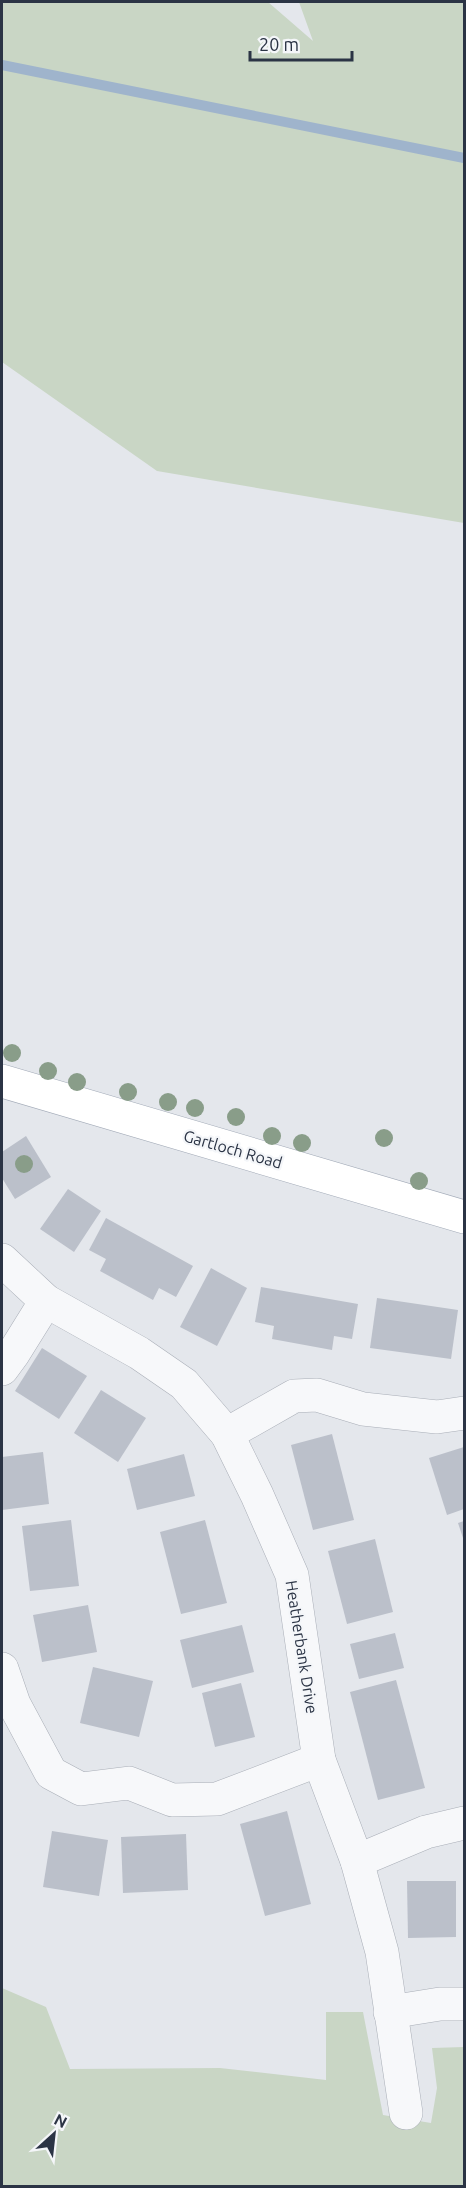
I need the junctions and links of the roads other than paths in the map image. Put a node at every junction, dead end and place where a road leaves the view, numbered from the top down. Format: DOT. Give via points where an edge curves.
graph roads {
  1 [pos="2,1080"];
  2 [pos="465,1217"];
  3 [pos="2,1260"];
  4 [pos="45,1300"];
  5 [pos="2,1369"];
  6 [pos="465,1413"];
  7 [pos="227,1434"];
  8 [pos="2,1669"];
  9 [pos="319,1760"];
  10 [pos="465,1823"];
  11 [pos="357,1860"];
  12 [pos="465,2004"];
  13 [pos="390,2012"];
  14 [pos="406,2113"];
  1 -- 2 [label="main road, Gartloch Road"];
  3 -- 4 [label="street, Heatherbank Drive"];
  4 -- 5 [label="street"];
  4 -- 7 [label="street, Heatherbank Drive" via="139,1353 184,1384"];
  6 -- 7 [label="street" via="437,1417 363,1409 317,1395 294,1396"];
  7 -- 9 [label="street, Heatherbank Drive" via="292,1575"];
  8 -- 9 [label="street" via="14,1704 51,1773 81,1789 129,1783 172,1800 217,1799"];
  9 -- 11 [label="street, Heatherbank Drive"];
  10 -- 11 [label="street" via="426,1832"];
  11 -- 13 [label="street, Heatherbank Drive" via="382,1952"];
  12 -- 13 [label="street"];
  13 -- 14 [label="street, Heatherbank Drive"];
}
